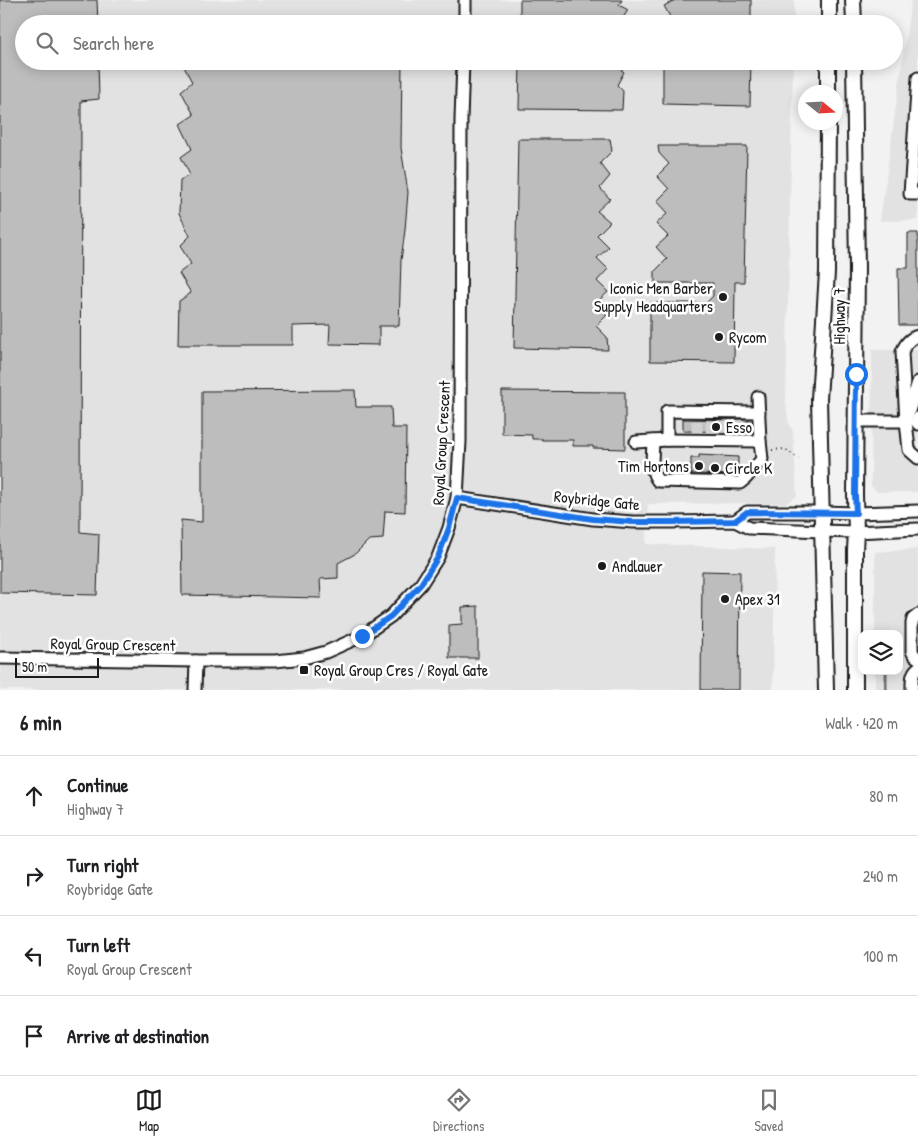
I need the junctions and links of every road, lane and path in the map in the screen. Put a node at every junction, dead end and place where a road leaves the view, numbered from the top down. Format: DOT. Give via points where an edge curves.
graph roads {
  1 [pos="465,0"];
  2 [pos="829,0"];
  3 [pos="854,0"];
  4 [pos="465,15"];
  5 [pos="829,15"];
  6 [pos="854,15"];
  7 [pos="463,70"];
  8 [pos="828,70"];
  9 [pos="854,70"];
  10 [pos="918,78"];
  11 [pos="828,85"];
  12 [pos="828,130"];
  13 [pos="918,194"];
  14 [pos="918,336"];
  15 [pos="918,382"];
  16 [pos="758,397"];
  17 [pos="759,412"];
  18 [pos="856,421"];
  19 [pos="915,421"];
  20 [pos="667,440"];
  21 [pos="653,441"];
  22 [pos="636,442"];
  23 [pos="761,446"];
  24 [pos="918,458"];
  25 [pos="799,459"];
  26 [pos="457,498"];
  27 [pos="918,511"];
  28 [pos="821,512"];
  29 [pos="856,513"];
  30 [pos="735,521"];
  31 [pos="918,529"];
  32 [pos="822,532"];
  33 [pos="856,532"];
  34 [pos="918,615"];
  35 [pos="0,658"];
  36 [pos="918,658"];
  37 [pos="196,661"];
  38 [pos="918,668"];
  39 [pos="196,690"];
  40 [pos="826,690"];
  41 [pos="856,690"];
  42 [pos="912,690"];
  1 -- 4 [label="street"];
  2 -- 5 [label="main road"];
  3 -- 6 [label="main road"];
  7 -- 26 [label="street, Royal Group Crescent"];
  8 -- 11 [label="main road"];
  9 -- 18 [label="main road, Highway 7"];
  10 -- 13 [label="street" via="910,194"];
  12 -- 28 [label="main road, Highway 7" via="826,272 819,399"];
  14 -- 19 [label="street" via="909,340 902,352"];
  15 -- 19 [label="street"];
  16 -- 17 [label="street"];
  17 -- 20 [label="street" via="711,416 667,411"];
  17 -- 23 [label="street"];
  18 -- 19 [label="street"];
  18 -- 29 [label="main road, Highway 7"];
  19 -- 24 [label="street" via="909,450"];
  20 -- 21 [label="street"];
  20 -- 23 [label="street" via="724,436 739,437"];
  21 -- 22 [label="street"];
  21 -- 23 [label="street" via="654,476 658,481 666,482 740,483 762,459"];
  23 -- 25 [label="path" via="785,449"];
  26 -- 30 [label="street, Roybridge Gate" via="593,519"];
  26 -- 37 [label="street, Royal Group Crescent" via="438,557 421,584 391,616 362,636 304,658"];
  27 -- 29 [label="street, Roybridge Gate"];
  28 -- 29 [label="street, Roybridge Gate"];
  28 -- 30 [label="street, Roybridge Gate" via="747,512"];
  28 -- 32 [label="main road, Highway 7"];
  29 -- 33 [label="main road, Highway 7"];
  30 -- 32 [label="street, Roybridge Gate" via="749,528"];
  31 -- 33 [label="street, Roybridge Gate"];
  32 -- 33 [label="street, Roybridge Gate"];
  32 -- 40 [label="main road, Highway 7"];
  33 -- 41 [label="main road, Highway 7"];
  34 -- 36 [label="street" via="912,621 912,633 913,654"];
  35 -- 37 [label="street, Royal Group Crescent"];
  37 -- 39 [label="street"];
  38 -- 42 [label="street" via="912,677"];
}
